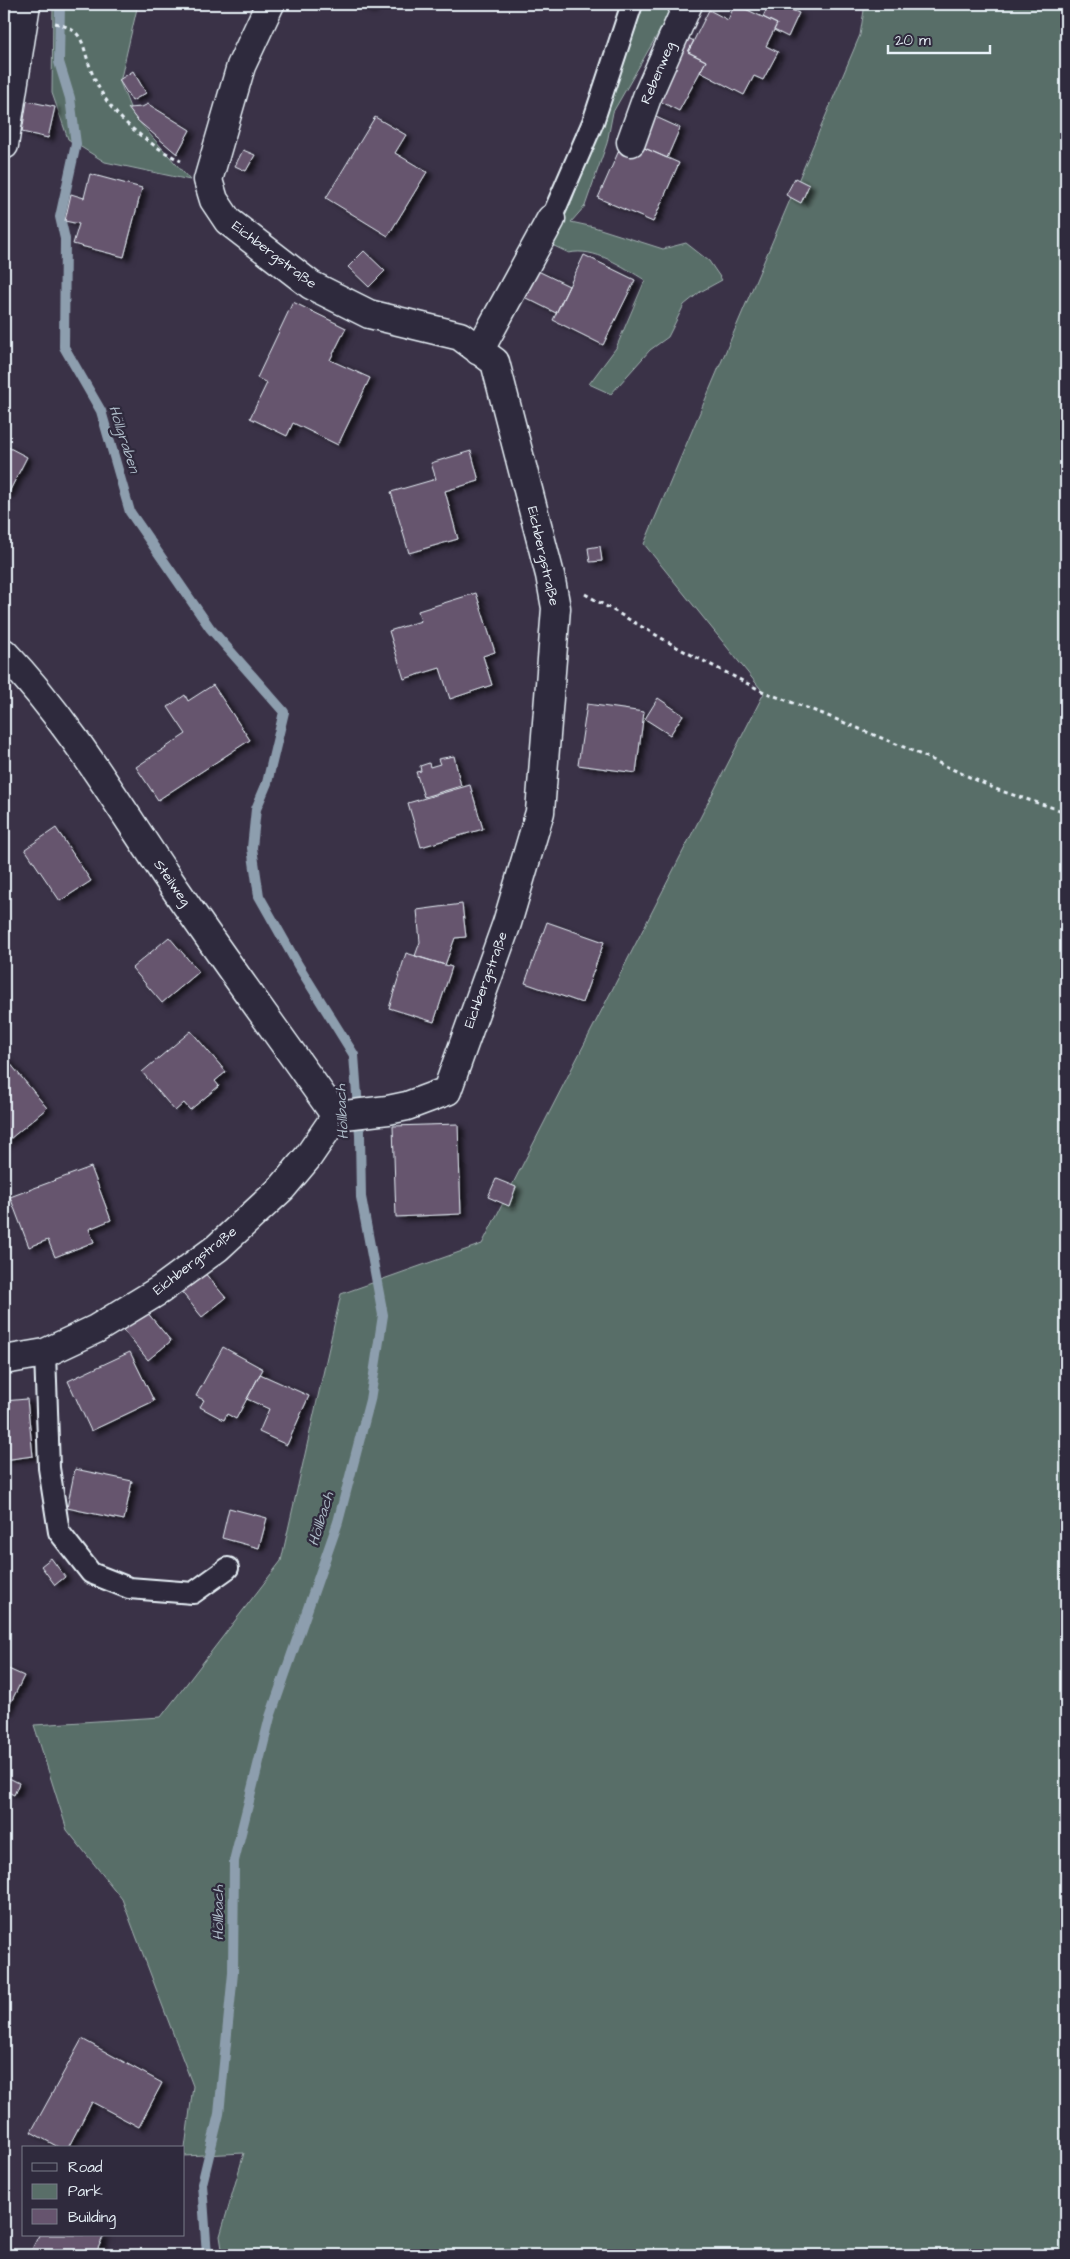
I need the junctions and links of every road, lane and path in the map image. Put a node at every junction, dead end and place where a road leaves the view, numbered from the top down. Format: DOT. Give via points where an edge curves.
graph roads {
  1 [pos="270,4"];
  2 [pos="632,4"];
  3 [pos="688,4"];
  4 [pos="24,10"];
  5 [pos="631,142"];
  6 [pos="4,145"];
  7 [pos="208,180"];
  8 [pos="551,219"];
  9 [pos="479,351"];
  10 [pos="550,576"];
  11 [pos="4,654"];
  12 [pos="1066,812"];
  13 [pos="342,1115"];
  14 [pos="45,1353"];
  15 [pos="4,1360"];
  16 [pos="228,1568"];
  1 -- 7 [label="street" via="242,66"];
  2 -- 8 [label="lane" via="592,122"];
  3 -- 5 [label="street, Rebenweg"];
  4 -- 6 [label="street"];
  4 -- 7 [label="path" via="70,27 82,39 105,100 128,125 155,146 194,166"];
  7 -- 9 [label="street, Eichbergstraße" via="214,200 228,221 311,285 370,314 460,336"];
  8 -- 9 [label="street"];
  9 -- 10 [label="street, Eichbergstraße" via="495,362"];
  10 -- 12 [label="path" via="764,692 887,740 998,790"];
  10 -- 13 [label="street, Eichbergstraße" via="556,608 540,812 507,923 446,1090 406,1106"];
  11 -- 13 [label="street, Steilweg" via="28,678 86,755 167,876"];
  13 -- 14 [label="street, Eichbergstraße" via="282,1188 217,1248 160,1290"];
  14 -- 15 [label="street, Eichbergstraße"];
  14 -- 16 [label="lane" via="49,1468 59,1532 91,1573 129,1588 193,1593"];
}
